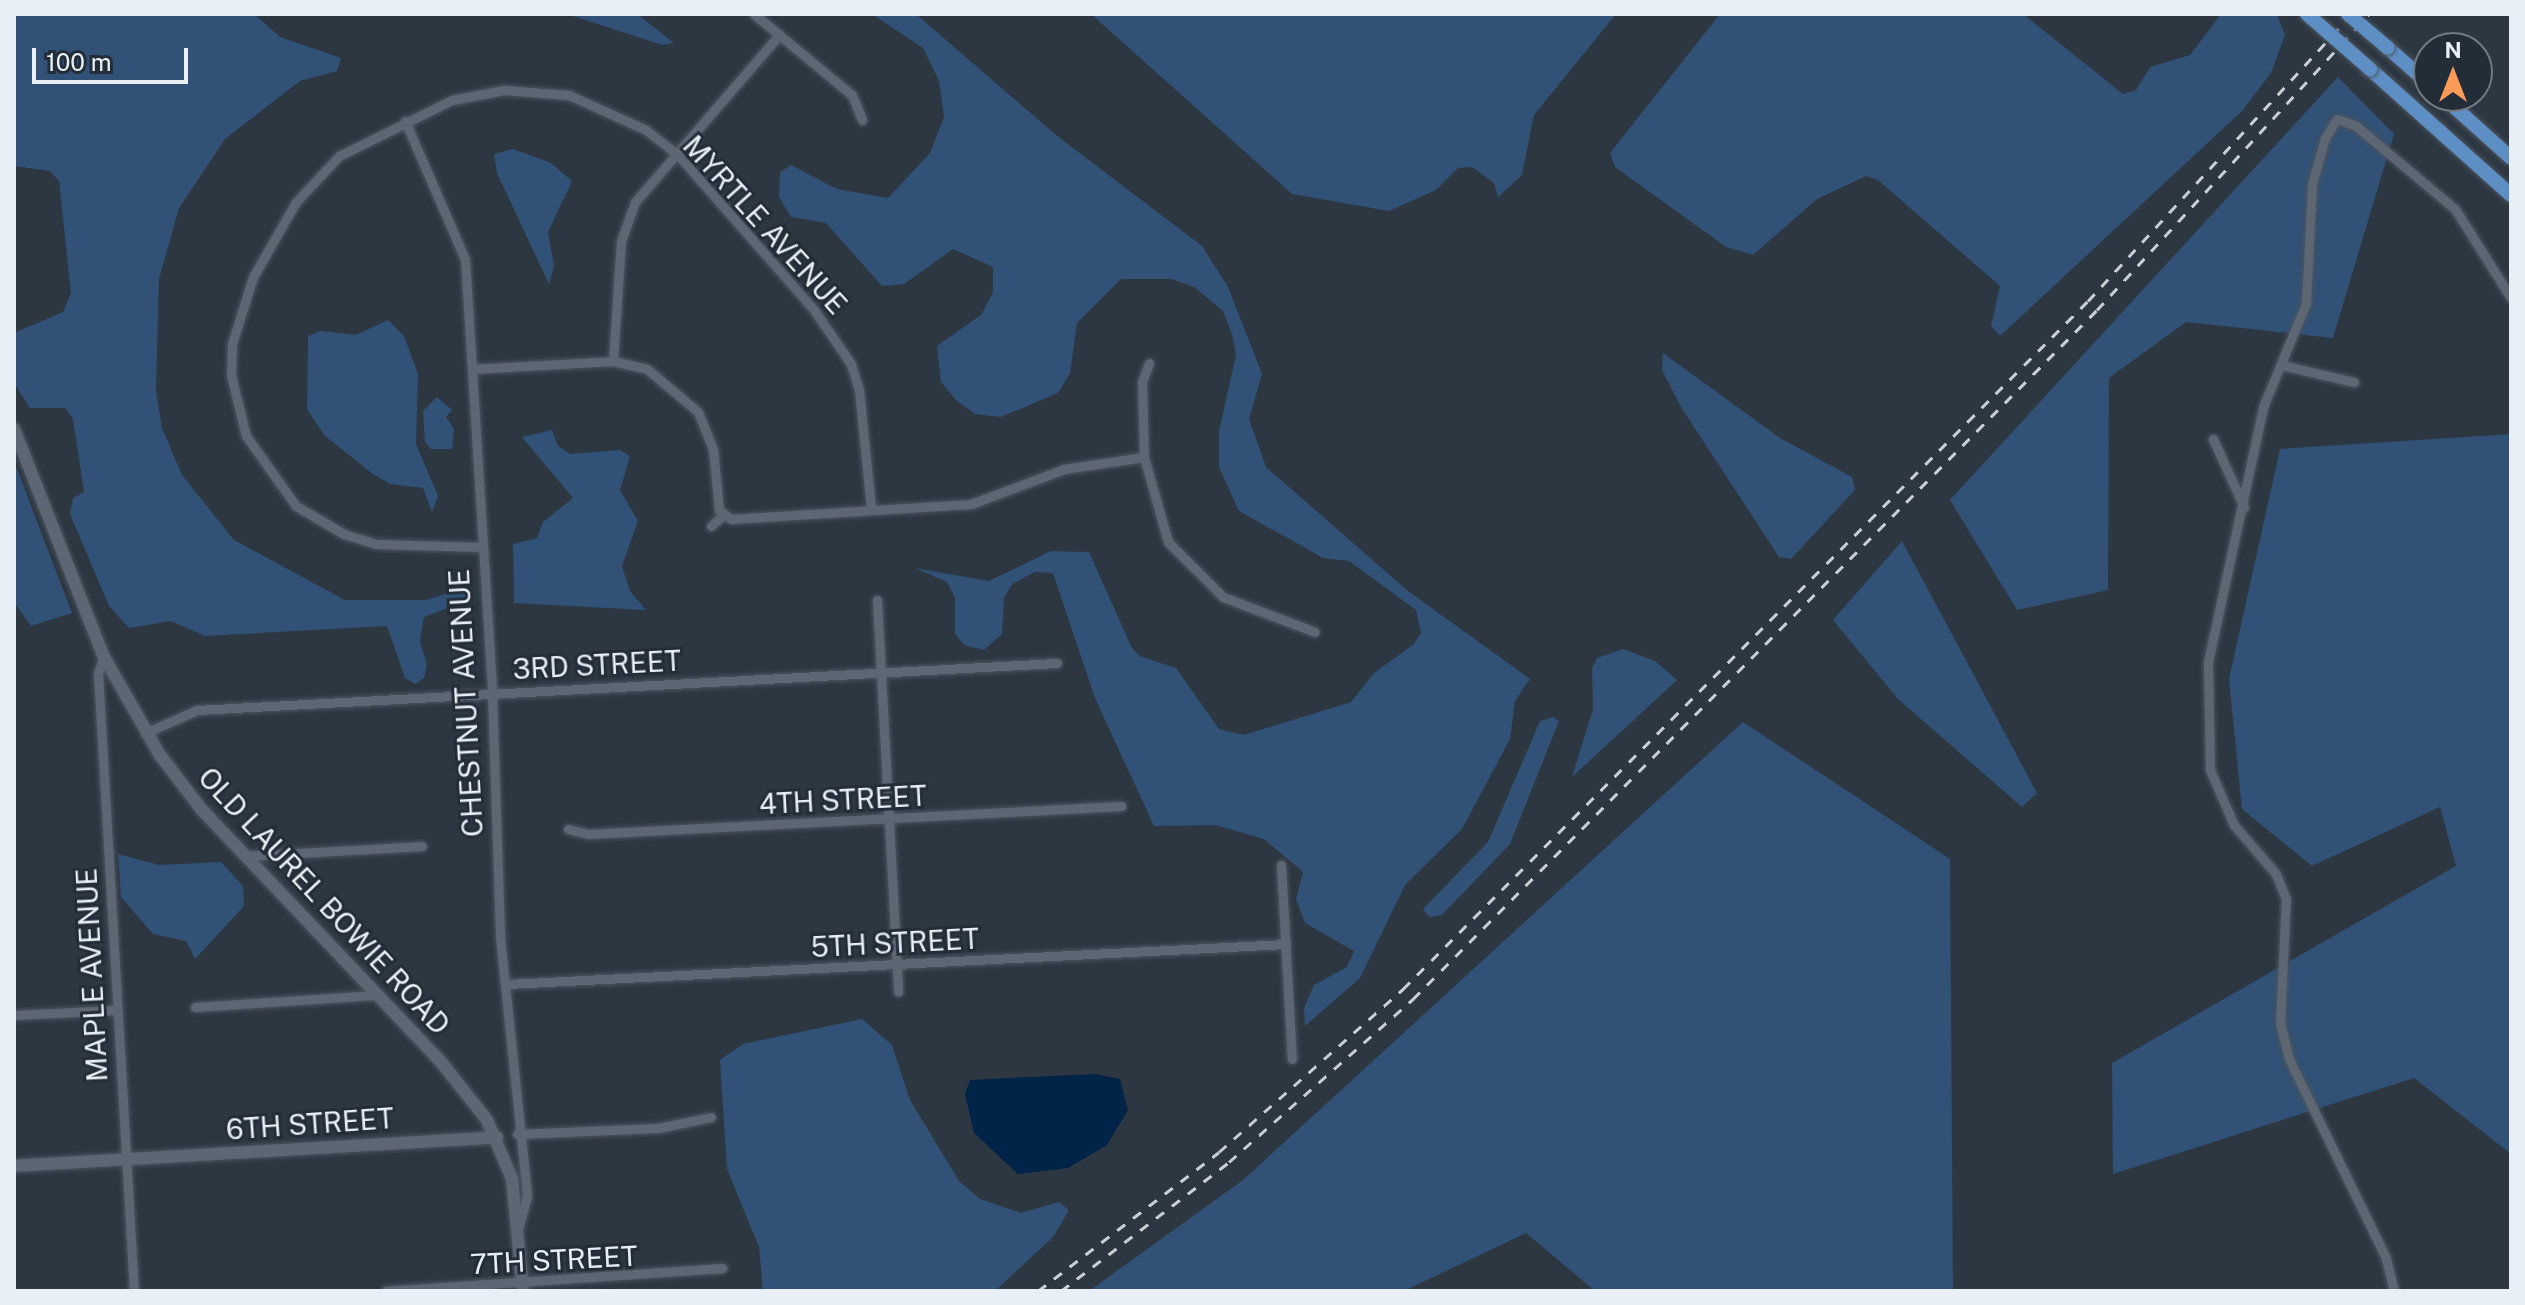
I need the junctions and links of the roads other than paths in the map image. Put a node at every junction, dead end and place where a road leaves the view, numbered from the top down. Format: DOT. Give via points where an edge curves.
graph roads {
  1 [pos="754,14"];
  2 [pos="2307,14"];
  3 [pos="2348,14"];
  4 [pos="779,35"];
  5 [pos="2413,70"];
  6 [pos="2460,112"];
  7 [pos="862,120"];
  8 [pos="405,121"];
  9 [pos="678,155"];
  10 [pos="2511,158"];
  11 [pos="2511,195"];
  12 [pos="2511,296"];
  13 [pos="613,361"];
  14 [pos="1149,363"];
  15 [pos="2281,365"];
  16 [pos="472,369"];
  17 [pos="2354,382"];
  18 [pos="14,429"];
  19 [pos="2213,439"];
  20 [pos="1144,457"];
  21 [pos="2244,507"];
  22 [pos="871,509"];
  23 [pos="723,515"];
  24 [pos="711,526"];
  25 [pos="482,547"];
  26 [pos="877,600"];
  27 [pos="1315,632"];
  28 [pos="104,657"];
  29 [pos="1057,663"];
  30 [pos="882,670"];
  31 [pos="492,693"];
  32 [pos="145,733"];
  33 [pos="1121,806"];
  34 [pos="890,821"];
  35 [pos="568,829"];
  36 [pos="422,846"];
  37 [pos="245,856"];
  38 [pos="1281,865"];
  39 [pos="1286,944"];
  40 [pos="898,965"];
  41 [pos="507,984"];
  42 [pos="898,991"];
  43 [pos="378,995"];
  44 [pos="195,1007"];
  45 [pos="116,1010"];
  46 [pos="14,1015"];
  47 [pos="1292,1059"];
  48 [pos="711,1117"];
  49 [pos="517,1134"];
  50 [pos="497,1137"];
  51 [pos="125,1161"];
  52 [pos="14,1166"];
  53 [pos="519,1227"];
  54 [pos="722,1268"];
  55 [pos="522,1288"];
  56 [pos="134,1291"];
  57 [pos="386,1291"];
  58 [pos="2394,1291"];
  1 -- 4 [label="street"];
  2 -- 11 [label="main road, bridge"];
  3 -- 5 [label="main road, bridge"];
  4 -- 7 [label="street" via="852,95"];
  4 -- 9 [label="street"];
  6 -- 10 [label="main road"];
  8 -- 9 [label="street, MYRTLE AVENUE" via="473,95 541,90 624,115"];
  8 -- 16 [label="street, CHESTNUT AVENUE" via="465,259"];
  8 -- 25 [label="street, MYRTLE AVENUE" via="339,156 296,202 238,312 231,375 237,407 261,464 296,506 318,521 404,549"];
  9 -- 13 [label="street" via="650,181 626,225"];
  9 -- 22 [label="street, MYRTLE AVENUE" via="814,310 851,364 865,414"];
  12 -- 15 [label="street" via="2455,209 2356,126 2337,119 2325,138 2312,184 2306,303"];
  13 -- 16 [label="street"];
  13 -- 23 [label="street" via="666,380 698,412 713,449"];
  14 -- 20 [label="street" via="1142,382"];
  15 -- 17 [label="street"];
  15 -- 21 [label="street" via="2263,407"];
  16 -- 25 [label="street, CHESTNUT AVENUE"];
  18 -- 28 [label="street, OLD LAUREL BOWIE ROAD"];
  19 -- 21 [label="street"];
  20 -- 22 [label="street" via="1077,466 971,504"];
  20 -- 27 [label="street" via="1155,516 1186,567 1223,597"];
  21 -- 58 [label="street" via="2208,662 2210,770 2234,825 2276,874 2286,899 2280,1024 2289,1059 2386,1258"];
  22 -- 23 [label="street"];
  23 -- 24 [label="street"];
  25 -- 31 [label="street, CHESTNUT AVENUE"];
  26 -- 30 [label="street"];
  28 -- 32 [label="street, OLD LAUREL BOWIE ROAD"];
  28 -- 45 [label="street, MAPLE AVENUE" via="98,673"];
  29 -- 30 [label="street, 3RD STREET"];
  30 -- 31 [label="street, 3RD STREET"];
  30 -- 34 [label="street"];
  31 -- 32 [label="street, 3RD STREET" via="197,710"];
  31 -- 41 [label="street, CHESTNUT AVENUE"];
  32 -- 37 [label="street, OLD LAUREL BOWIE ROAD"];
  33 -- 34 [label="street, 4TH STREET"];
  34 -- 35 [label="street, 4TH STREET" via="588,834"];
  34 -- 40 [label="street"];
  36 -- 37 [label="street"];
  37 -- 43 [label="street, OLD LAUREL BOWIE ROAD"];
  38 -- 39 [label="street"];
  39 -- 40 [label="street, 5TH STREET"];
  39 -- 47 [label="street"];
  40 -- 41 [label="street, 5TH STREET"];
  40 -- 42 [label="street"];
  41 -- 49 [label="street, CHESTNUT AVENUE"];
  43 -- 44 [label="street"];
  43 -- 50 [label="street, OLD LAUREL BOWIE ROAD" via="456,1078"];
  45 -- 46 [label="street"];
  45 -- 51 [label="street, MAPLE AVENUE"];
  48 -- 49 [label="street" via="658,1128"];
  49 -- 53 [label="street, CHESTNUT AVENUE" via="527,1196"];
  50 -- 51 [label="street, 6TH STREET"];
  50 -- 53 [label="street, OLD LAUREL BOWIE ROAD"];
  51 -- 52 [label="street, 6TH STREET"];
  51 -- 56 [label="street, MAPLE AVENUE"];
  53 -- 55 [label="street, CHESTNUT AVENUE"];
  54 -- 55 [label="street, 7TH STREET"];
  55 -- 57 [label="street, 7TH STREET"];
}
